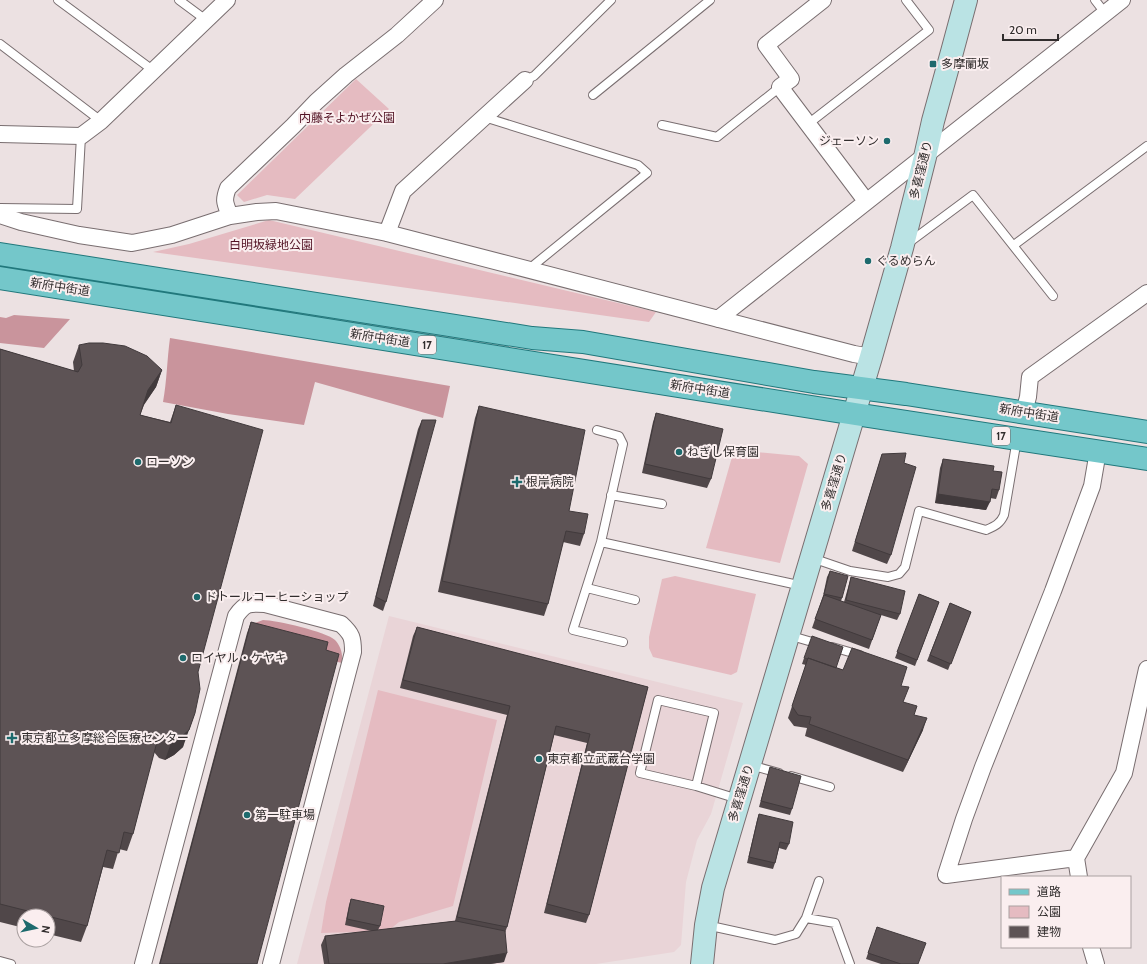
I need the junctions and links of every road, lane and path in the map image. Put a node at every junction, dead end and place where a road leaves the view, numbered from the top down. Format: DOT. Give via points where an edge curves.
graph roads {
  1 [pos="58,0"];
  2 [pos="179,0"];
  3 [pos="227,0"];
  4 [pos="435,0"];
  5 [pos="611,0"];
  6 [pos="710,0"];
  7 [pos="823,0"];
  8 [pos="906,0"];
  9 [pos="966,0"];
  10 [pos="1095,0"];
  11 [pos="1122,0"];
  12 [pos="1105,13"];
  13 [pos="206,20"];
  14 [pos="0,44"];
  15 [pos="154,71"];
  16 [pos="525,80"];
  17 [pos="780,87"];
  18 [pos="593,95"];
  19 [pos="484,117"];
  20 [pos="101,121"];
  21 [pos="808,124"];
  22 [pos="662,125"];
  23 [pos="0,134"];
  24 [pos="81,136"];
  25 [pos="1147,146"];
  26 [pos="925,157"];
  27 [pos="866,201"];
  28 [pos="0,208"];
  29 [pos="0,216"];
  30 [pos="230,216"];
  31 [pos="387,234"];
  32 [pos="1014,245"];
  33 [pos="902,248"];
  34 [pos="0,254"];
  35 [pos="528,270"];
  36 [pos="0,278"];
  37 [pos="1147,293"];
  38 [pos="1054,296"];
  39 [pos="718,319"];
  40 [pos="532,338"];
  41 [pos="871,357"];
  42 [pos="862,388"];
  43 [pos="1024,412"];
  44 [pos="854,414"];
  45 [pos="597,430"];
  46 [pos="1147,432"];
  47 [pos="1017,438"];
  48 [pos="1098,451"];
  49 [pos="1147,459"];
  50 [pos="612,495"];
  51 [pos="662,504"];
  52 [pos="601,542"];
  53 [pos="811,558"];
  54 [pos="803,587"];
  55 [pos="587,588"];
  56 [pos="635,600"];
  57 [pos="788,635"];
  58 [pos="623,642"];
  59 [pos="872,658"];
  60 [pos="1147,669"];
  61 [pos="750,764"];
  62 [pos="696,786"];
  63 [pos="830,787"];
  64 [pos="739,799"];
  65 [pos="1076,858"];
  66 [pos="1079,876"];
  67 [pos="819,881"];
  68 [pos="806,918"];
  69 [pos="706,925"];
  70 [pos="1092,948"];
  71 [pos="0,961"];
  72 [pos="11,964"];
  73 [pos="143,964"];
  74 [pos="271,964"];
  75 [pos="702,964"];
  76 [pos="850,964"];
  77 [pos="1096,964"];
  1 -- 15 [label="lane"];
  2 -- 13 [label="lane"];
  3 -- 13 [label="street"];
  4 -- 30 [label="street" via="397,35 346,75 228,188 224,197"];
  5 -- 16 [label="lane" via="534,76"];
  6 -- 18 [label="lane"];
  7 -- 17 [label="street" via="766,45 791,79"];
  8 -- 21 [label="lane" via="929,30"];
  9 -- 26 [label="main road, 多喜窪通り"];
  10 -- 12 [label="lane"];
  11 -- 12 [label="street"];
  12 -- 26 [label="street"];
  13 -- 15 [label="street"];
  14 -- 20 [label="lane"];
  15 -- 20 [label="street"];
  16 -- 19 [label="street"];
  17 -- 21 [label="street"];
  17 -- 22 [label="lane" via="717,137"];
  19 -- 31 [label="street" via="403,191"];
  19 -- 35 [label="lane" via="638,165 647,173"];
  20 -- 24 [label="street"];
  21 -- 27 [label="street"];
  23 -- 24 [label="street"];
  24 -- 28 [label="lane" via="77,209"];
  25 -- 32 [label="lane"];
  26 -- 27 [label="street"];
  26 -- 33 [label="main road, 多喜窪通り"];
  27 -- 39 [label="street"];
  29 -- 30 [label="street" via="79,235 132,243 172,235"];
  30 -- 31 [label="street" via="276,211"];
  31 -- 35 [label="street"];
  32 -- 33 [label="lane" via="973,195"];
  32 -- 38 [label="lane"];
  33 -- 41 [label="main road, 多喜窪通り"];
  34 -- 40 [label="main road, 新府中街道 / 17"];
  35 -- 39 [label="street"];
  36 -- 44 [label="main road, 新府中街道 / 17"];
  37 -- 43 [label="street" via="1030,377"];
  39 -- 41 [label="street"];
  40 -- 42 [label="main road, 新府中街道 / 17" via="583,342"];
  40 -- 44 [label="main road, 新府中街道 / 17" via="580,355 620,364 836,398 847,404"];
  41 -- 42 [label="main road, 多喜窪通り"];
  42 -- 43 [label="main road, 新府中街道 / 17"];
  42 -- 44 [label="main road, 多喜窪通り"];
  43 -- 46 [label="main road, 新府中街道 / 17"];
  44 -- 47 [label="main road, 新府中街道 / 17"];
  44 -- 53 [label="main road, 多喜窪通り"];
  45 -- 50 [label="lane" via="619,436 623,444"];
  47 -- 48 [label="main road, 新府中街道 / 17"];
  47 -- 53 [label="lane" via="1004,516 994,527 986,530 919,511 905,567 899,574 888,577 850,571"];
  48 -- 49 [label="main road, 新府中街道 / 17"];
  48 -- 65 [label="street" via="1092,486 983,767 946,875"];
  50 -- 51 [label="lane"];
  50 -- 52 [label="lane"];
  52 -- 54 [label="lane"];
  52 -- 55 [label="lane"];
  53 -- 54 [label="main road, 多喜窪通り"];
  54 -- 57 [label="main road, 多喜窪通り"];
  55 -- 56 [label="lane"];
  55 -- 58 [label="lane" via="574,630"];
  57 -- 59 [label="lane"];
  57 -- 61 [label="main road, 多喜窪通り"];
  60 -- 65 [label="street" via="1124,773"];
  61 -- 63 [label="lane"];
  61 -- 64 [label="main road, 多喜窪通り"];
  62 -- 62 [label="lane" via="640,773 658,700 714,714"];
  62 -- 64 [label="lane"];
  64 -- 69 [label="main road, 多喜窪通り" via="713,888"];
  65 -- 66 [label="street"];
  67 -- 68 [label="lane"];
  68 -- 69 [label="lane" via="796,934 775,940"];
  68 -- 76 [label="lane" via="835,923"];
  69 -- 75 [label="main road, 多喜窪通り"];
  70 -- 77 [label="street"];
  71 -- 72 [label="lane"];
  73 -- 74 [label="street" via="236,616 243,606 253,603 341,624 353,641 353,652"];
}
